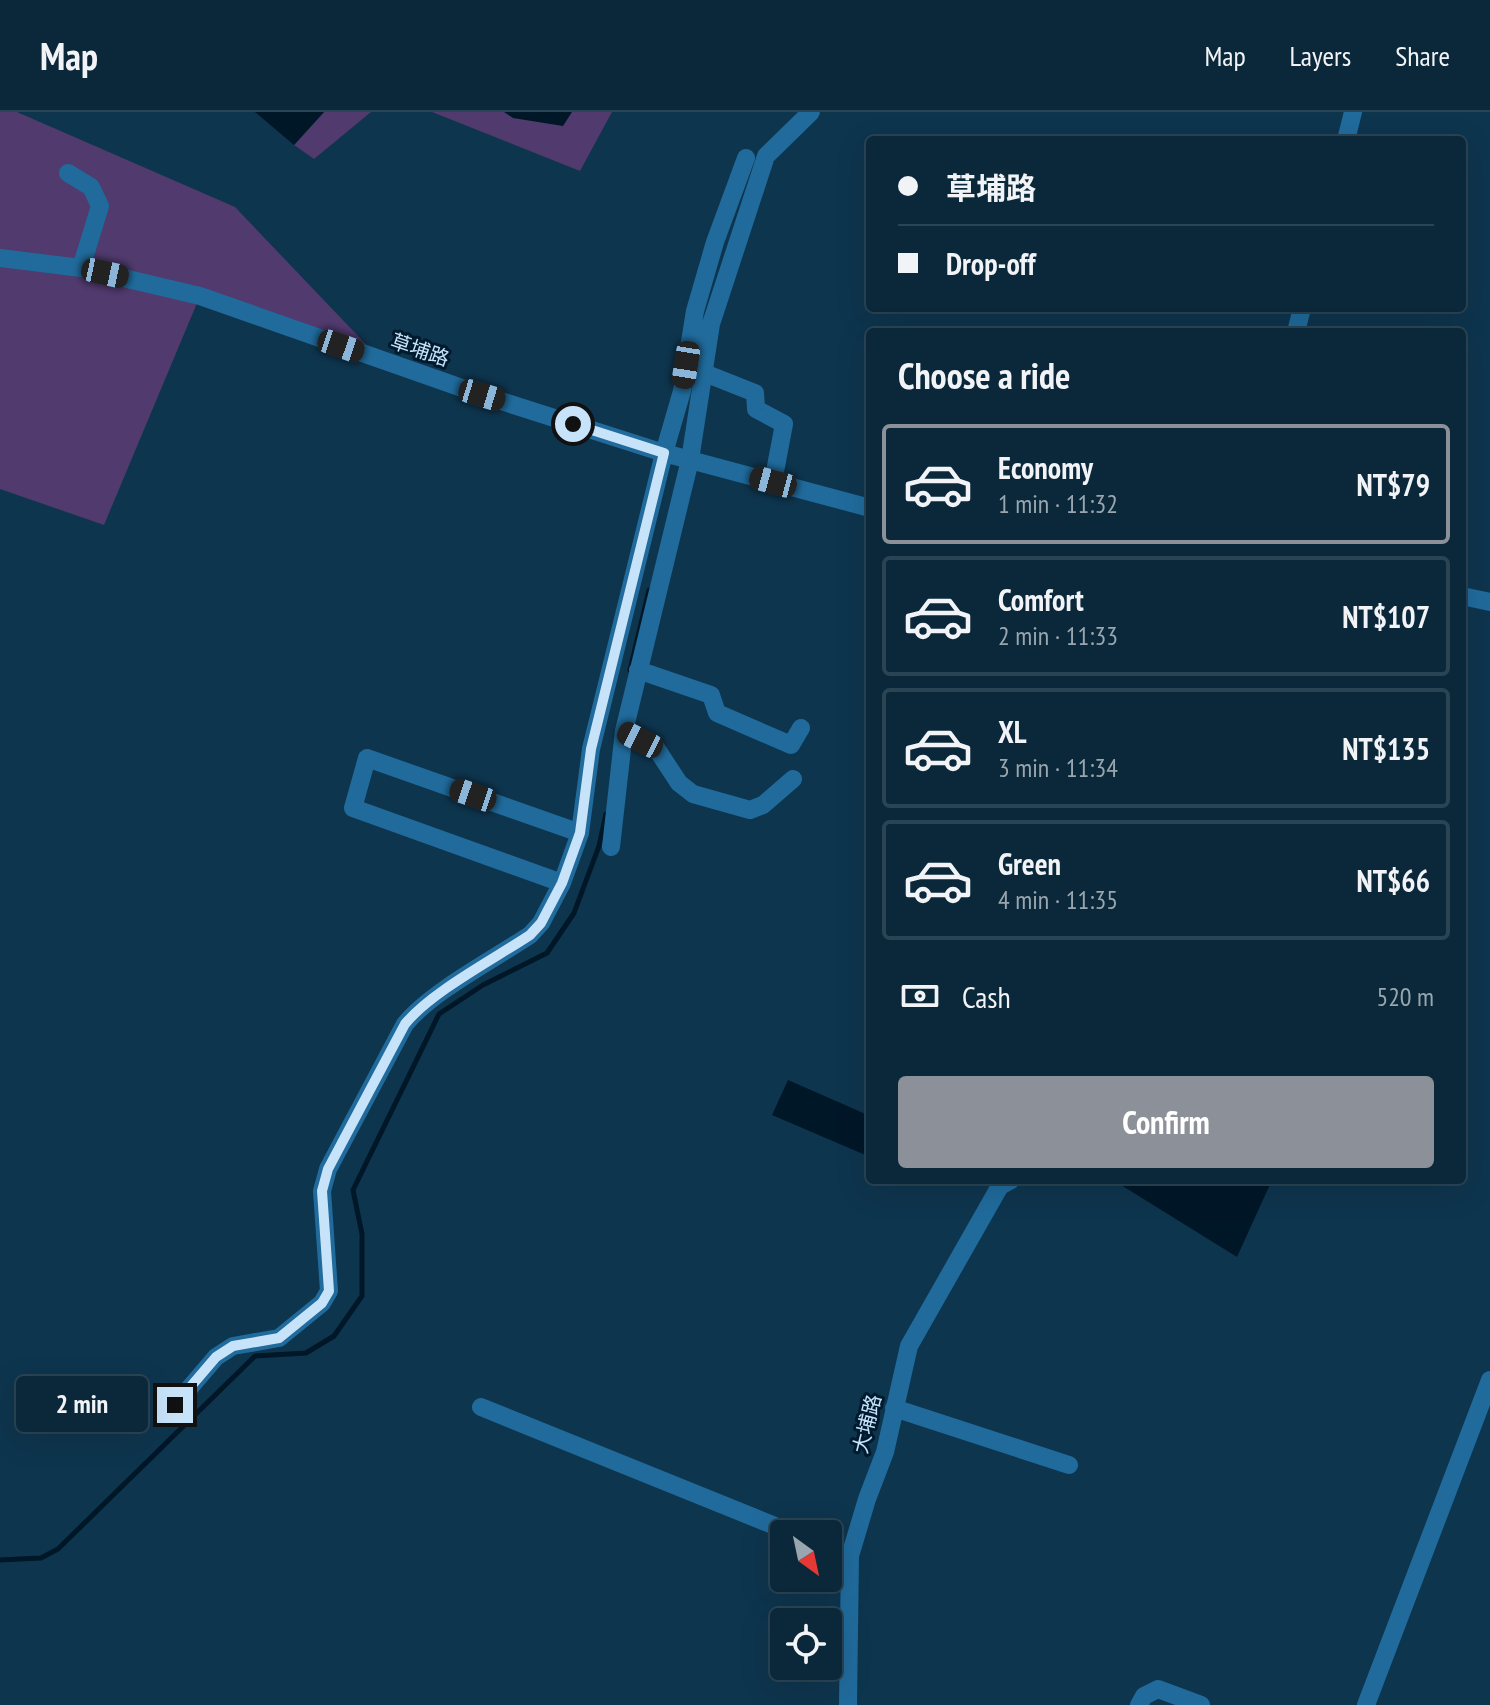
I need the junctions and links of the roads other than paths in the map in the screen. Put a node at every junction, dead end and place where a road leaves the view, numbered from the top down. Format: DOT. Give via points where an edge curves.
graph roads {
  1 [pos="811,112"];
  2 [pos="1353,112"];
  3 [pos="1347,136"];
  4 [pos="746,158"];
  5 [pos="68,173"];
  6 [pos="0,258"];
  7 [pos="81,268"];
  8 [pos="702,372"];
  9 [pos="664,453"];
  10 [pos="690,460"];
  11 [pos="773,482"];
  12 [pos="866,507"];
  13 [pos="1466,597"];
  14 [pos="1490,602"];
  15 [pos="638,670"];
  16 [pos="801,728"];
  17 [pos="624,731"];
  18 [pos="793,779"];
  19 [pos="580,833"];
  20 [pos="611,847"];
  21 [pos="562,883"];
  22 [pos="1004,1184"];
  23 [pos="1490,1380"];
  24 [pos="175,1405"];
  25 [pos="481,1407"];
  26 [pos="894,1408"];
  27 [pos="1069,1465"];
  28 [pos="770,1524"];
  29 [pos="842,1553"];
  30 [pos="850,1556"];
  31 [pos="848,1705"];
  32 [pos="1139,1705"];
  33 [pos="1201,1705"];
  34 [pos="1366,1705"];
  1 -- 8 [label="street" via="766,156 711,324"];
  2 -- 3 [label="street"];
  4 -- 9 [label="street" via="695,311 682,391"];
  5 -- 7 [label="street" via="91,187 100,206"];
  6 -- 7 [label="street, 草埔路"];
  7 -- 9 [label="street, 草埔路" via="200,296"];
  8 -- 10 [label="street"];
  8 -- 11 [label="street" via="755,393 756,409 784,424"];
  9 -- 10 [label="street, 草埔路"];
  9 -- 19 [label="street" via="591,749"];
  10 -- 11 [label="street, 草埔路"];
  10 -- 15 [label="street"];
  11 -- 12 [label="street, 草埔路"];
  13 -- 14 [label="street"];
  15 -- 16 [label="street" via="711,695 717,713 791,745"];
  15 -- 17 [label="street"];
  17 -- 18 [label="street" via="656,748 679,783 693,794 750,810"];
  17 -- 20 [label="street"];
  19 -- 21 [label="street"];
  19 -- 21 [label="street" via="367,758 353,808"];
  21 -- 24 [label="street" via="530,935 434,998 405,1024 325,1180 329,1291 322,1303 279,1338 233,1346 216,1357"];
  22 -- 26 [label="street, 大埔路" via="909,1346"];
  23 -- 34 [label="street"];
  25 -- 28 [label="street"];
  26 -- 27 [label="street"];
  26 -- 30 [label="street, 大埔路"];
  29 -- 30 [label="street"];
  30 -- 31 [label="street, 大埔路"];
  32 -- 33 [label="street" via="1158,1689"];
}
